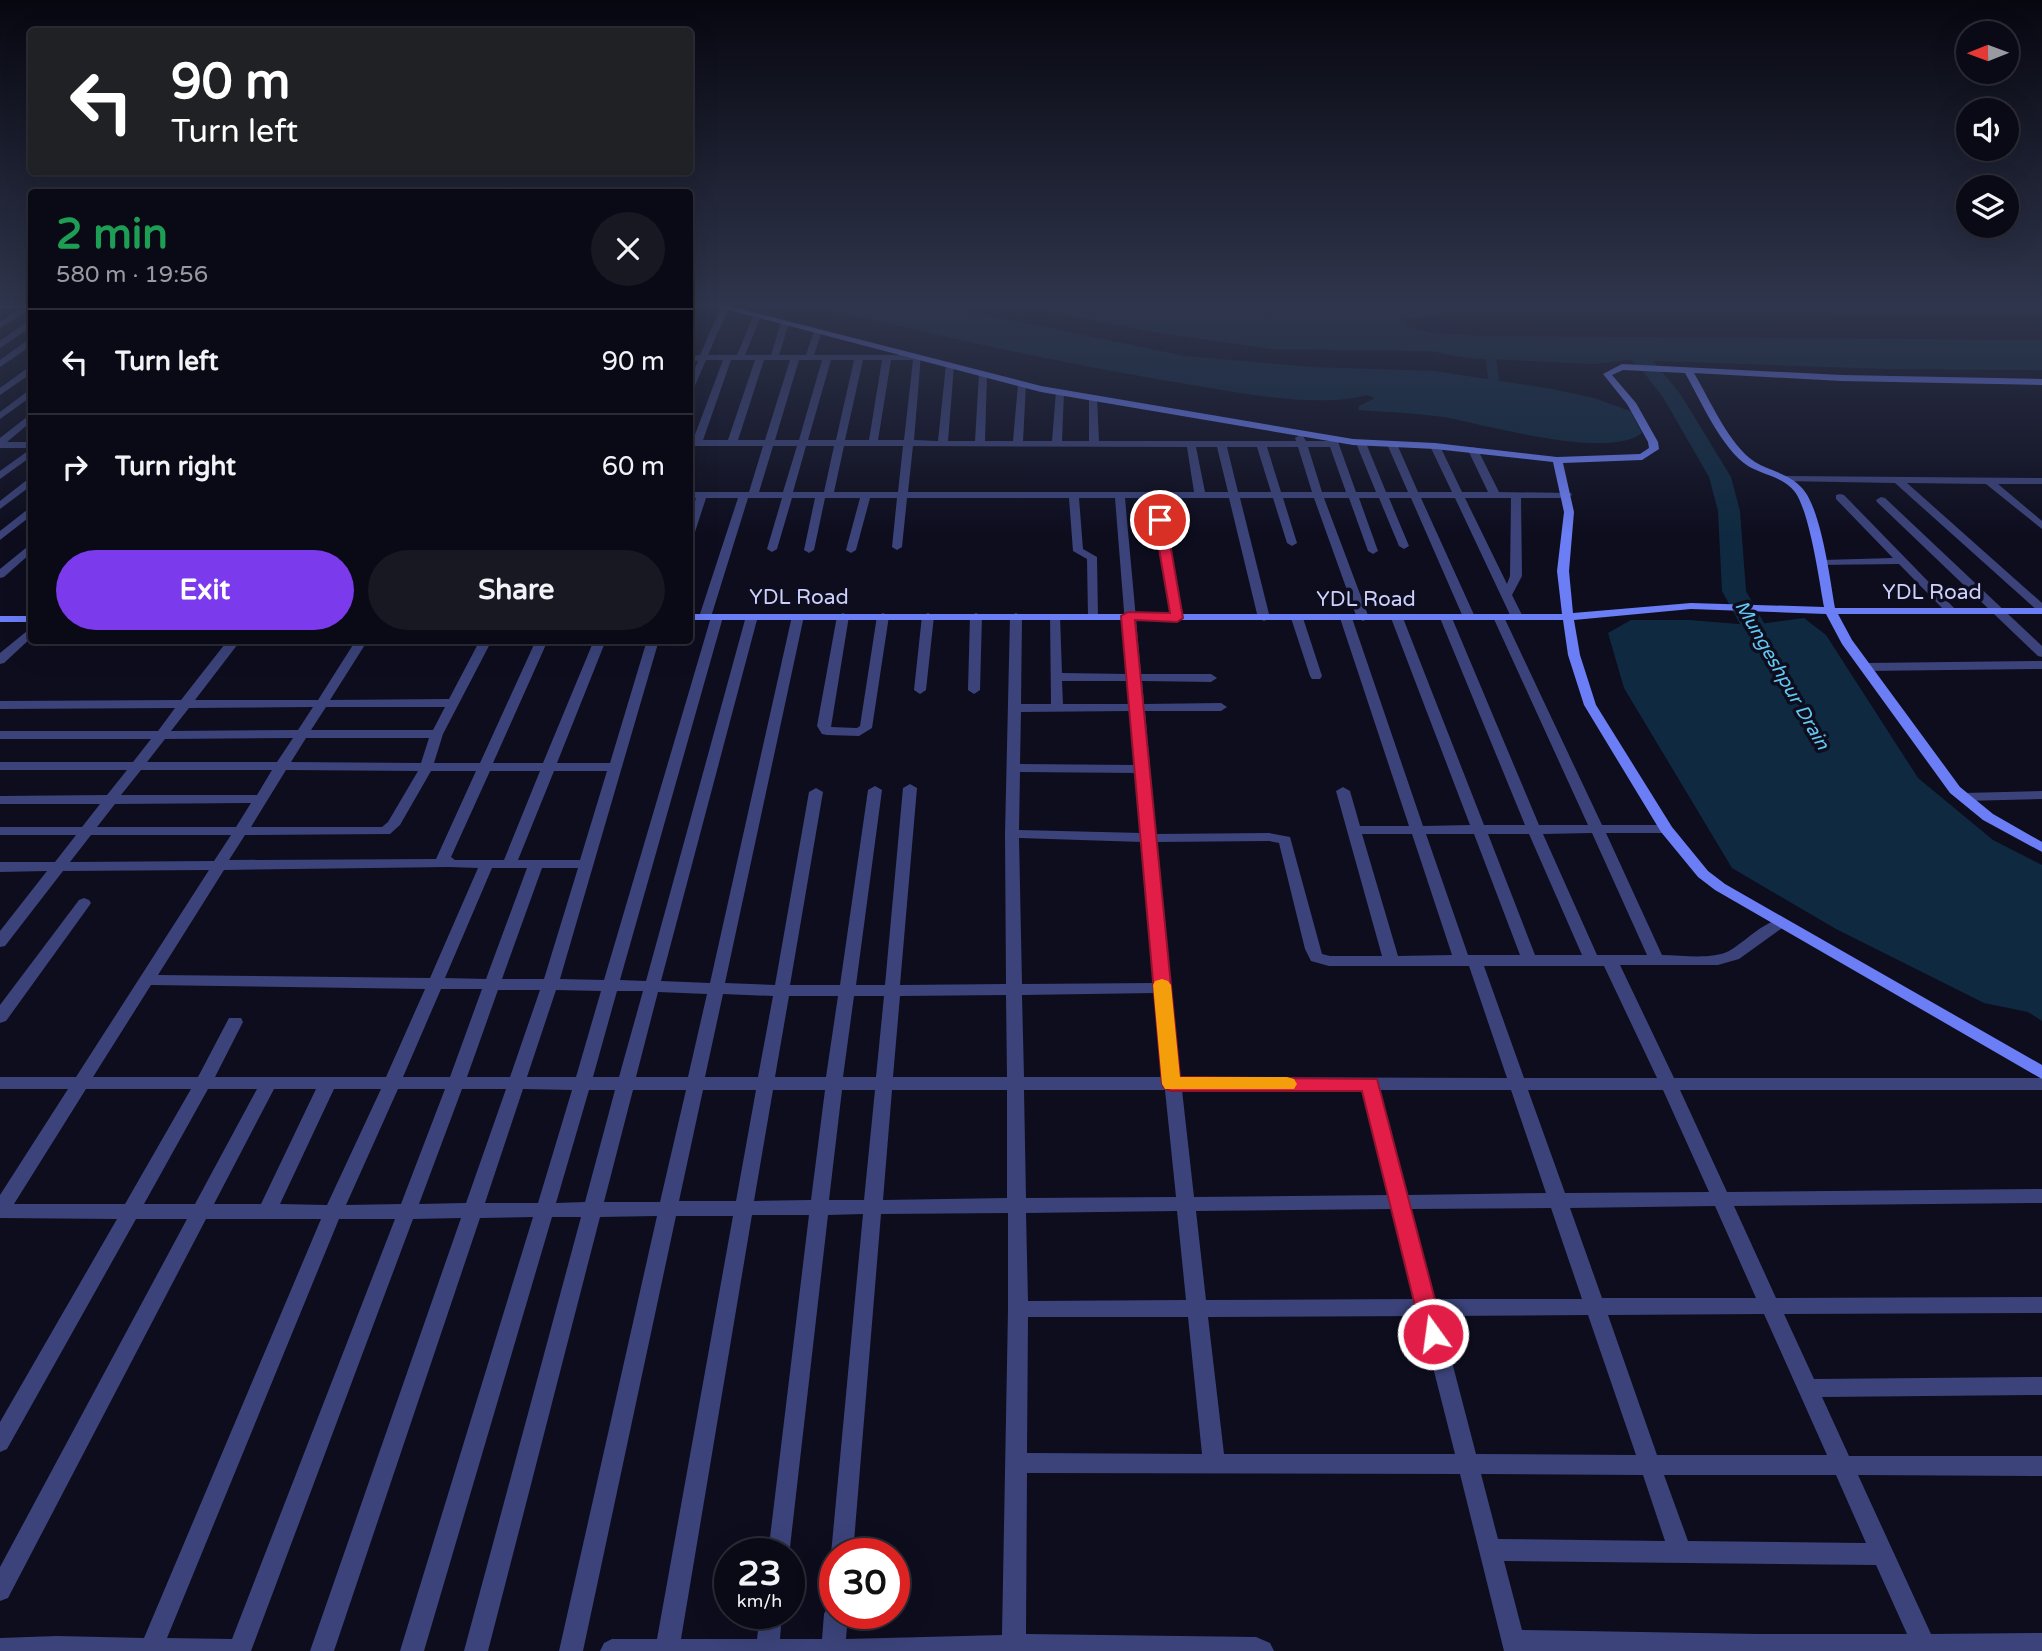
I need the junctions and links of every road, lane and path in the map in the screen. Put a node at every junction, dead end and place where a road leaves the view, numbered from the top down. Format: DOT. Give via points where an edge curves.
graph roads {
  1 [pos="15,381"];
  2 [pos="719,381"];
  3 [pos="752,381"];
  4 [pos="788,381"];
  5 [pos="820,381"];
  6 [pos="854,381"];
  7 [pos="883,381"];
  8 [pos="916,381"];
  9 [pos="949,381"];
  10 [pos="983,381"];
  11 [pos="1010,381"];
  12 [pos="1613,381"];
  13 [pos="1694,381"];
  14 [pos="1994,381"];
  15 [pos="2042,382"];
  16 [pos="1022,384"];
  17 [pos="0,392"];
  18 [pos="1060,392"];
  19 [pos="28,394"];
  20 [pos="1093,398"];
  21 [pos="0,416"];
  22 [pos="28,420"];
  23 [pos="1301,439"];
  24 [pos="1333,442"];
  25 [pos="693,443"];
  26 [pos="732,443"];
  27 [pos="768,443"];
  28 [pos="803,443"];
  29 [pos="840,443"];
  30 [pos="873,443"];
  31 [pos="910,443"];
  32 [pos="943,443"];
  33 [pos="980,443"];
  34 [pos="1018,443"];
  35 [pos="1057,443"];
  36 [pos="1094,443"];
  37 [pos="1191,443"];
  38 [pos="1221,443"];
  39 [pos="1361,443"];
  40 [pos="0,444"];
  41 [pos="1261,444"];
  42 [pos="1392,444"];
  43 [pos="28,445"];
  44 [pos="1435,446"];
  45 [pos="1473,450"];
  46 [pos="28,454"];
  47 [pos="1557,460"];
  48 [pos="0,476"];
  49 [pos="1786,480"];
  50 [pos="1898,480"];
  51 [pos="1989,481"];
  52 [pos="2042,481"];
  53 [pos="28,482"];
  54 [pos="693,495"];
  55 [pos="702,495"];
  56 [pos="749,495"];
  57 [pos="788,495"];
  58 [pos="825,495"];
  59 [pos="866,495"];
  60 [pos="903,495"];
  61 [pos="1074,495"];
  62 [pos="1120,495"];
  63 [pos="1156,495"];
  64 [pos="1200,495"];
  65 [pos="1236,495"];
  66 [pos="1276,495"];
  67 [pos="1318,495"];
  68 [pos="1352,495"];
  69 [pos="1382,495"];
  70 [pos="1415,495"];
  71 [pos="1459,495"];
  72 [pos="1495,495"];
  73 [pos="1516,495"];
  74 [pos="1567,495"];
  75 [pos="6,496"];
  76 [pos="28,496"];
  77 [pos="1840,497"];
  78 [pos="1881,500"];
  79 [pos="0,506"];
  80 [pos="28,512"];
  81 [pos="693,523"];
  82 [pos="2042,526"];
  83 [pos="0,537"];
  84 [pos="1292,543"];
  85 [pos="1404,546"];
  86 [pos="897,547"];
  87 [pos="772,549"];
  88 [pos="28,550"];
  89 [pos="809,550"];
  90 [pos="851,550"];
  91 [pos="1373,551"];
  92 [pos="1903,561"];
  93 [pos="1822,563"];
  94 [pos="0,575"];
  95 [pos="1507,595"];
  96 [pos="2042,610"];
  97 [pos="1830,611"];
  98 [pos="1951,611"];
  99 [pos="1995,611"];
  100 [pos="752,616"];
  101 [pos="798,616"];
  102 [pos="842,616"];
  103 [pos="883,616"];
  104 [pos="928,616"];
  105 [pos="976,616"];
  106 [pos="1016,616"];
  107 [pos="1054,616"];
  108 [pos="1094,616"];
  109 [pos="1128,616"];
  110 [pos="693,617"];
  111 [pos="711,617"];
  112 [pos="1469,617"];
  113 [pos="1499,617"];
  114 [pos="1517,617"];
  115 [pos="1568,617"];
  116 [pos="1177,618"];
  117 [pos="1264,618"];
  118 [pos="1297,618"];
  119 [pos="1346,618"];
  120 [pos="1363,618"];
  121 [pos="1396,618"];
  122 [pos="1446,618"];
  123 [pos="28,619"];
  124 [pos="0,620"];
  125 [pos="28,634"];
  126 [pos="232,644"];
  127 [pos="359,644"];
  128 [pos="484,644"];
  129 [pos="539,644"];
  130 [pos="598,644"];
  131 [pos="652,644"];
  132 [pos="2042,653"];
  133 [pos="0,660"];
  134 [pos="2042,666"];
  135 [pos="1865,667"];
  136 [pos="1316,676"];
  137 [pos="1056,677"];
  138 [pos="1135,678"];
  139 [pos="1211,678"];
  140 [pos="920,690"];
  141 [pos="974,690"];
  142 [pos="453,703"];
  143 [pos="184,704"];
  144 [pos="0,705"];
  145 [pos="321,705"];
  146 [pos="1057,707"];
  147 [pos="1221,707"];
  148 [pos="1016,708"];
  149 [pos="1138,708"];
  150 [pos="303,732"];
  151 [pos="437,734"];
  152 [pos="0,735"];
  153 [pos="160,735"];
  154 [pos="282,765"];
  155 [pos="0,766"];
  156 [pos="136,766"];
  157 [pos="548,766"];
  158 [pos="614,766"];
  159 [pos="486,767"];
  160 [pos="426,768"];
  161 [pos="1014,768"];
  162 [pos="1143,769"];
  163 [pos="910,789"];
  164 [pos="875,790"];
  165 [pos="1343,790"];
  166 [pos="816,792"];
  167 [pos="2041,796"];
  168 [pos="1964,797"];
  169 [pos="260,799"];
  170 [pos="0,800"];
  171 [pos="109,800"];
  172 [pos="1666,829"];
  173 [pos="1354,830"];
  174 [pos="1418,830"];
  175 [pos="0,831"];
  176 [pos="86,831"];
  177 [pos="1479,831"];
  178 [pos="1535,831"];
  179 [pos="1596,831"];
  180 [pos="239,832"];
  181 [pos="1012,834"];
  182 [pos="1149,838"];
  183 [pos="2042,848"];
  184 [pos="450,863"];
  185 [pos="487,864"];
  186 [pos="509,864"];
  187 [pos="536,864"];
  188 [pos="584,864"];
  189 [pos="218,866"];
  190 [pos="58,867"];
  191 [pos="2,869"];
  192 [pos="83,903"];
  193 [pos="1781,923"];
  194 [pos="0,942"];
  195 [pos="1391,959"];
  196 [pos="1467,959"];
  197 [pos="1529,959"];
  198 [pos="1600,959"];
  199 [pos="1657,960"];
  200 [pos="144,980"];
  201 [pos="435,985"];
  202 [pos="492,985"];
  203 [pos="550,985"];
  204 [pos="610,985"];
  205 [pos="652,986"];
  206 [pos="1162,988"];
  207 [pos="715,990"];
  208 [pos="846,990"];
  209 [pos="1015,990"];
  210 [pos="782,991"];
  211 [pos="890,992"];
  212 [pos="0,1017"];
  213 [pos="235,1022"];
  214 [pos="2042,1073"];
  215 [pos="82,1082"];
  216 [pos="517,1082"];
  217 [pos="583,1082"];
  218 [pos="626,1082"];
  219 [pos="766,1082"];
  220 [pos="834,1082"];
  221 [pos="883,1082"];
  222 [pos="0,1083"];
  223 [pos="203,1083"];
  224 [pos="269,1083"];
  225 [pos="328,1083"];
  226 [pos="392,1083"];
  227 [pos="456,1083"];
  228 [pos="696,1083"];
  229 [pos="1017,1084"];
  230 [pos="1171,1084"];
  231 [pos="1370,1084"];
  232 [pos="1517,1084"];
  233 [pos="1669,1084"];
  234 [pos="2042,1084"];
  235 [pos="2042,1196"];
  236 [pos="1722,1199"];
  237 [pos="1557,1200"];
  238 [pos="1400,1202"];
  239 [pos="1183,1203"];
  240 [pos="1017,1205"];
  241 [pos="872,1206"];
  242 [pos="744,1207"];
  243 [pos="820,1207"];
  244 [pos="667,1208"];
  245 [pos="545,1209"];
  246 [pos="593,1209"];
  247 [pos="474,1210"];
  248 [pos="0,1211"];
  249 [pos="130,1211"];
  250 [pos="405,1211"];
  251 [pos="201,1212"];
  252 [pos="267,1212"];
  253 [pos="333,1212"];
  254 [pos="2042,1305"];
  255 [pos="1771,1306"];
  256 [pos="1426,1307"];
  257 [pos="1595,1307"];
  258 [pos="1196,1308"];
  259 [pos="1018,1309"];
  260 [pos="2042,1386"];
  261 [pos="1807,1388"];
  262 [pos="0,1442"];
  263 [pos="1016,1463"];
  264 [pos="1214,1463"];
  265 [pos="1466,1463"];
  266 [pos="1650,1465"];
  267 [pos="1841,1465"];
  268 [pos="2042,1466"];
  269 [pos="781,1538"];
  270 [pos="843,1538"];
  271 [pos="1490,1550"];
  272 [pos="1680,1551"];
  273 [pos="1882,1554"];
  274 [pos="0,1590"];
  275 [pos="769,1629"];
  276 [pos="835,1629"];
  277 [pos="2042,1645"];
  278 [pos="1514,1647"];
  279 [pos="56,1649"];
  280 [pos="1014,1649"];
  281 [pos="1927,1649"];
  282 [pos="0,1650"];
  283 [pos="151,1650"];
  284 [pos="232,1651"];
  285 [pos="239,1651"];
  286 [pos="322,1651"];
  287 [pos="412,1651"];
  288 [pos="476,1651"];
  289 [pos="571,1651"];
  290 [pos="612,1651"];
  291 [pos="667,1651"];
  292 [pos="767,1651"];
  293 [pos="833,1651"];
  294 [pos="1262,1651"];
  1 -- 17 [label="street"];
  2 -- 25 [label="street"];
  3 -- 26 [label="street"];
  4 -- 27 [label="street"];
  5 -- 28 [label="street"];
  6 -- 29 [label="street"];
  7 -- 30 [label="street"];
  8 -- 31 [label="street"];
  9 -- 32 [label="street"];
  10 -- 33 [label="street"];
  11 -- 16 [label="street"];
  12 -- 47 [label="street" via="1634,407 1654,449 1642,457"];
  13 -- 49 [label="street" via="1734,449 1754,465"];
  14 -- 15 [label="street"];
  16 -- 18 [label="street"];
  16 -- 34 [label="street"];
  18 -- 20 [label="street"];
  18 -- 35 [label="street"];
  19 -- 21 [label="street"];
  20 -- 23 [label="street"];
  20 -- 36 [label="street"];
  22 -- 40 [label="street"];
  23 -- 24 [label="street"];
  23 -- 41 [label="street"];
  23 -- 67 [label="street"];
  24 -- 39 [label="street"];
  24 -- 68 [label="street"];
  25 -- 26 [label="street"];
  26 -- 27 [label="street"];
  27 -- 28 [label="street"];
  27 -- 56 [label="street"];
  28 -- 29 [label="street"];
  28 -- 57 [label="street"];
  29 -- 30 [label="street"];
  29 -- 58 [label="street"];
  30 -- 31 [label="street"];
  31 -- 32 [label="street"];
  31 -- 60 [label="street"];
  32 -- 33 [label="street"];
  33 -- 34 [label="street"];
  34 -- 35 [label="street"];
  35 -- 36 [label="street"];
  36 -- 37 [label="street"];
  37 -- 38 [label="street"];
  37 -- 64 [label="street"];
  38 -- 41 [label="street"];
  38 -- 65 [label="street"];
  39 -- 42 [label="street"];
  39 -- 69 [label="street"];
  40 -- 43 [label="street"];
  41 -- 66 [label="street"];
  42 -- 44 [label="street"];
  42 -- 70 [label="street"];
  44 -- 45 [label="street"];
  44 -- 71 [label="street"];
  45 -- 47 [label="street"];
  45 -- 72 [label="street"];
  46 -- 48 [label="street"];
  47 -- 74 [label="street"];
  49 -- 50 [label="street"];
  49 -- 93 [label="street" via="1798,490 1809,512"];
  50 -- 51 [label="street"];
  50 -- 96 [label="street"];
  51 -- 52 [label="street"];
  51 -- 82 [label="street"];
  53 -- 75 [label="street"];
  54 -- 55 [label="street"];
  55 -- 56 [label="street"];
  55 -- 81 [label="street"];
  56 -- 57 [label="street"];
  56 -- 111 [label="street"];
  57 -- 58 [label="street"];
  57 -- 87 [label="street"];
  58 -- 59 [label="street"];
  58 -- 89 [label="street"];
  59 -- 60 [label="street"];
  59 -- 90 [label="street"];
  60 -- 61 [label="street"];
  60 -- 86 [label="street"];
  61 -- 62 [label="street"];
  61 -- 108 [label="street" via="1078,551 1092,557"];
  62 -- 63 [label="street"];
  62 -- 109 [label="street"];
  63 -- 64 [label="street"];
  63 -- 116 [label="street"];
  64 -- 65 [label="street"];
  65 -- 66 [label="street"];
  65 -- 117 [label="street"];
  66 -- 67 [label="street"];
  66 -- 84 [label="street"];
  67 -- 68 [label="street"];
  67 -- 120 [label="street"];
  68 -- 69 [label="street"];
  68 -- 91 [label="street"];
  69 -- 70 [label="street"];
  69 -- 85 [label="street"];
  70 -- 71 [label="street"];
  70 -- 112 [label="street"];
  71 -- 72 [label="street"];
  71 -- 95 [label="street"];
  72 -- 73 [label="street"];
  73 -- 74 [label="street"];
  73 -- 95 [label="street" via="1516,576"];
  74 -- 115 [label="street" via="1563,571"];
  75 -- 76 [label="street"];
  75 -- 79 [label="street"];
  77 -- 92 [label="street"];
  78 -- 99 [label="street"];
  80 -- 83 [label="street"];
  88 -- 94 [label="street"];
  92 -- 93 [label="street"];
  92 -- 98 [label="street"];
  93 -- 97 [label="street"];
  95 -- 114 [label="street"];
  96 -- 99 [label="street, YDL Road"];
  97 -- 98 [label="street, YDL Road"];
  97 -- 115 [label="street, YDL Road" via="1715,606"];
  97 -- 135 [label="street"];
  98 -- 99 [label="street, YDL Road"];
  99 -- 132 [label="street"];
  100 -- 101 [label="street, YDL Road"];
  100 -- 111 [label="street, YDL Road"];
  100 -- 205 [label="street"];
  101 -- 102 [label="street, YDL Road"];
  101 -- 207 [label="street"];
  102 -- 103 [label="street, YDL Road"];
  102 -- 103 [label="street" via="823,726 827,731 859,732 866,728"];
  103 -- 104 [label="street, YDL Road"];
  104 -- 105 [label="street, YDL Road"];
  104 -- 140 [label="street"];
  105 -- 106 [label="street, YDL Road"];
  105 -- 141 [label="street"];
  106 -- 107 [label="street, YDL Road"];
  106 -- 148 [label="street"];
  107 -- 108 [label="street, YDL Road"];
  107 -- 137 [label="street"];
  108 -- 109 [label="street, YDL Road"];
  109 -- 116 [label="street, YDL Road"];
  109 -- 138 [label="street"];
  110 -- 111 [label="street, YDL Road"];
  111 -- 204 [label="street"];
  112 -- 113 [label="street, YDL Road"];
  112 -- 122 [label="street, YDL Road"];
  113 -- 114 [label="street, YDL Road"];
  113 -- 179 [label="street"];
  114 -- 115 [label="street, YDL Road"];
  115 -- 172 [label="street" via="1590,705"];
  116 -- 117 [label="street, YDL Road"];
  117 -- 118 [label="street, YDL Road"];
  118 -- 119 [label="street, YDL Road"];
  118 -- 136 [label="street"];
  119 -- 120 [label="street, YDL Road"];
  119 -- 174 [label="street"];
  120 -- 121 [label="street, YDL Road"];
  121 -- 122 [label="street, YDL Road"];
  121 -- 177 [label="street"];
  122 -- 178 [label="street"];
  123 -- 124 [label="street"];
  125 -- 133 [label="street"];
  126 -- 143 [label="street"];
  127 -- 145 [label="street"];
  128 -- 142 [label="street"];
  129 -- 159 [label="street"];
  130 -- 157 [label="street"];
  131 -- 158 [label="street"];
  134 -- 135 [label="street"];
  135 -- 168 [label="street"];
  137 -- 138 [label="street"];
  137 -- 146 [label="street"];
  138 -- 139 [label="street"];
  138 -- 149 [label="street"];
  142 -- 145 [label="street"];
  142 -- 151 [label="street"];
  143 -- 144 [label="street"];
  143 -- 145 [label="street"];
  143 -- 153 [label="street"];
  145 -- 150 [label="street"];
  146 -- 148 [label="street"];
  146 -- 149 [label="street"];
  147 -- 149 [label="street"];
  148 -- 161 [label="street"];
  149 -- 162 [label="street"];
  150 -- 151 [label="street"];
  150 -- 153 [label="street"];
  150 -- 154 [label="street"];
  151 -- 160 [label="street"];
  152 -- 153 [label="street"];
  153 -- 156 [label="street"];
  154 -- 156 [label="street"];
  154 -- 160 [label="street"];
  154 -- 169 [label="street"];
  155 -- 156 [label="street"];
  156 -- 171 [label="street"];
  157 -- 158 [label="street"];
  157 -- 159 [label="street"];
  157 -- 186 [label="street"];
  158 -- 188 [label="street"];
  159 -- 160 [label="street"];
  159 -- 184 [label="street" via="445,853 443,859"];
  160 -- 180 [label="street" via="385,831"];
  161 -- 162 [label="street"];
  161 -- 181 [label="street"];
  162 -- 182 [label="street"];
  163 -- 211 [label="street"];
  164 -- 208 [label="street"];
  165 -- 173 [label="street"];
  166 -- 210 [label="street"];
  167 -- 168 [label="street"];
  168 -- 183 [label="street" via="1988,817"];
  169 -- 171 [label="street"];
  169 -- 180 [label="street"];
  170 -- 171 [label="street"];
  171 -- 176 [label="street"];
  172 -- 179 [label="street"];
  172 -- 193 [label="street" via="1710,880"];
  173 -- 174 [label="street"];
  173 -- 195 [label="street"];
  174 -- 177 [label="street"];
  174 -- 196 [label="street"];
  175 -- 176 [label="street"];
  176 -- 180 [label="street"];
  176 -- 190 [label="street"];
  177 -- 178 [label="street"];
  177 -- 197 [label="street"];
  178 -- 179 [label="street"];
  178 -- 198 [label="street"];
  179 -- 199 [label="street"];
  180 -- 189 [label="street"];
  181 -- 182 [label="street"];
  181 -- 209 [label="street"];
  182 -- 195 [label="street" via="1285,840 1316,957 1329,961"];
  182 -- 206 [label="street"];
  184 -- 185 [label="street"];
  184 -- 189 [label="street"];
  185 -- 186 [label="street"];
  185 -- 201 [label="street"];
  186 -- 187 [label="street"];
  187 -- 188 [label="street"];
  187 -- 202 [label="street"];
  188 -- 203 [label="street"];
  189 -- 190 [label="street"];
  189 -- 200 [label="street"];
  190 -- 191 [label="street"];
  190 -- 194 [label="street"];
  192 -- 212 [label="street"];
  193 -- 199 [label="street" via="1727,958"];
  193 -- 214 [label="street"];
  195 -- 196 [label="street"];
  196 -- 197 [label="street"];
  196 -- 232 [label="street"];
  197 -- 198 [label="street"];
  198 -- 199 [label="street"];
  198 -- 233 [label="street"];
  200 -- 201 [label="street"];
  200 -- 215 [label="street"];
  201 -- 202 [label="street"];
  201 -- 226 [label="street"];
  202 -- 203 [label="street"];
  202 -- 227 [label="street"];
  203 -- 204 [label="street"];
  203 -- 216 [label="street"];
  204 -- 205 [label="street"];
  204 -- 217 [label="street"];
  205 -- 207 [label="street"];
  205 -- 218 [label="street"];
  206 -- 209 [label="street"];
  206 -- 230 [label="street"];
  207 -- 210 [label="street"];
  207 -- 228 [label="street"];
  208 -- 210 [label="street"];
  208 -- 211 [label="street"];
  208 -- 220 [label="street"];
  209 -- 211 [label="street"];
  209 -- 229 [label="street"];
  210 -- 219 [label="street"];
  211 -- 221 [label="street"];
  213 -- 223 [label="street"];
  215 -- 222 [label="street"];
  215 -- 223 [label="street"];
  215 -- 248 [label="street"];
  216 -- 217 [label="street"];
  216 -- 227 [label="street"];
  216 -- 247 [label="street"];
  217 -- 218 [label="street"];
  217 -- 245 [label="street"];
  218 -- 228 [label="street"];
  218 -- 246 [label="street"];
  219 -- 220 [label="street"];
  219 -- 228 [label="street"];
  219 -- 242 [label="street"];
  220 -- 221 [label="street"];
  220 -- 243 [label="street"];
  221 -- 229 [label="street"];
  221 -- 241 [label="street"];
  223 -- 224 [label="street"];
  223 -- 249 [label="street"];
  224 -- 225 [label="street"];
  224 -- 251 [label="street"];
  225 -- 226 [label="street"];
  225 -- 252 [label="street"];
  226 -- 227 [label="street"];
  226 -- 253 [label="street"];
  227 -- 250 [label="street"];
  228 -- 244 [label="street"];
  229 -- 230 [label="street"];
  229 -- 240 [label="street"];
  230 -- 231 [label="street"];
  230 -- 239 [label="street"];
  231 -- 232 [label="street"];
  231 -- 238 [label="street"];
  232 -- 233 [label="street"];
  232 -- 237 [label="street"];
  233 -- 234 [label="street"];
  233 -- 236 [label="street"];
  235 -- 236 [label="street"];
  236 -- 237 [label="street"];
  236 -- 255 [label="street"];
  237 -- 238 [label="street"];
  237 -- 257 [label="street"];
  238 -- 239 [label="street"];
  238 -- 256 [label="street"];
  239 -- 240 [label="street"];
  239 -- 258 [label="street"];
  240 -- 241 [label="street"];
  240 -- 259 [label="street"];
  241 -- 243 [label="street"];
  241 -- 270 [label="street"];
  242 -- 243 [label="street"];
  242 -- 244 [label="street"];
  242 -- 291 [label="street"];
  243 -- 269 [label="street"];
  244 -- 246 [label="street"];
  244 -- 289 [label="street"];
  245 -- 246 [label="street"];
  245 -- 247 [label="street"];
  245 -- 287 [label="street"];
  246 -- 288 [label="street"];
  247 -- 250 [label="street"];
  247 -- 286 [label="street"];
  248 -- 249 [label="street"];
  249 -- 251 [label="street"];
  249 -- 262 [label="street"];
  250 -- 253 [label="street"];
  250 -- 285 [label="street"];
  251 -- 252 [label="street"];
  251 -- 274 [label="street"];
  252 -- 253 [label="street"];
  253 -- 283 [label="street"];
  254 -- 255 [label="street"];
  255 -- 257 [label="street"];
  255 -- 261 [label="street"];
  256 -- 257 [label="street"];
  256 -- 258 [label="street"];
  256 -- 265 [label="street"];
  257 -- 266 [label="street"];
  258 -- 259 [label="street"];
  258 -- 264 [label="street"];
  259 -- 263 [label="street"];
  260 -- 261 [label="street"];
  261 -- 267 [label="street"];
  263 -- 264 [label="street"];
  263 -- 280 [label="street"];
  264 -- 265 [label="street"];
  265 -- 266 [label="street"];
  265 -- 271 [label="street"];
  266 -- 267 [label="street"];
  266 -- 272 [label="street"];
  267 -- 268 [label="street"];
  267 -- 273 [label="street"];
  271 -- 272 [label="street"];
  271 -- 278 [label="street"];
  272 -- 273 [label="street"];
  273 -- 281 [label="street"];
  275 -- 292 [label="street"];
  276 -- 293 [label="street"];
  277 -- 281 [label="street"];
  278 -- 281 [label="street"];
  279 -- 282 [label="street"];
  279 -- 283 [label="street"];
  280 -- 293 [label="street"];
  280 -- 294 [label="street"];
  283 -- 284 [label="street"];
  290 -- 291 [label="street"];
  291 -- 292 [label="street"];
  292 -- 293 [label="street"];
}
